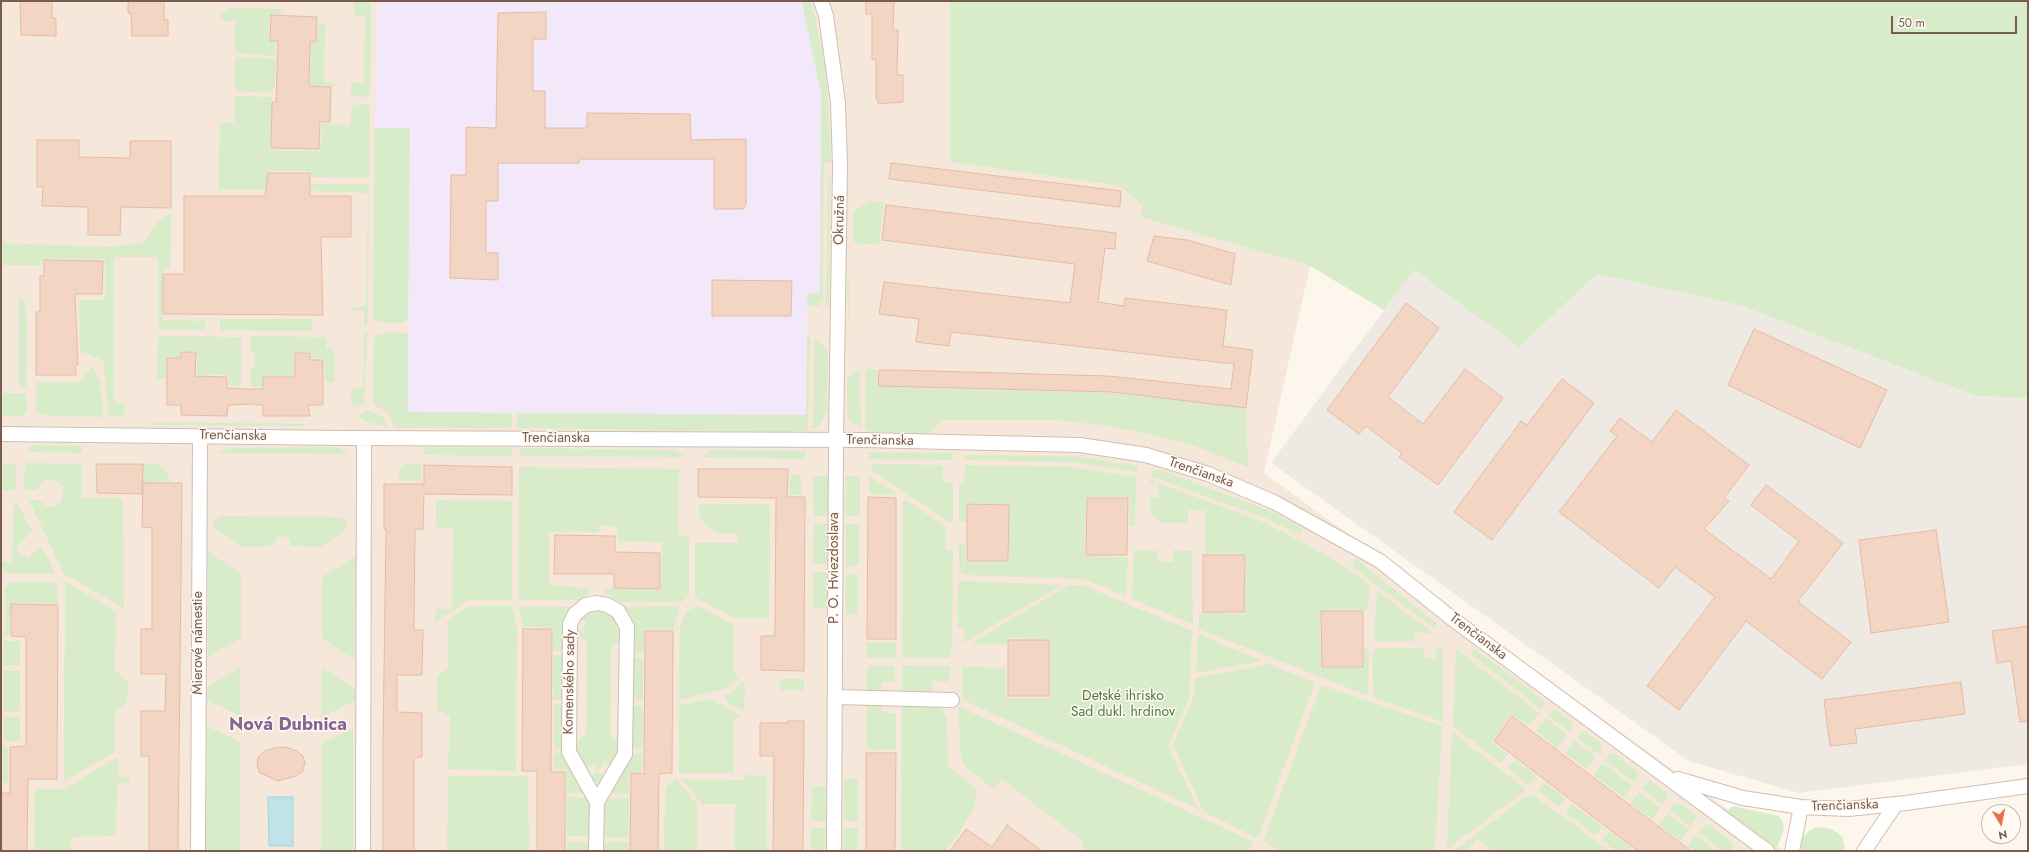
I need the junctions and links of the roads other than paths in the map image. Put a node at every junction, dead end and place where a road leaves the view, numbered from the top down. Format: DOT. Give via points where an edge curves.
graph roads {
  1 [pos="821,1"];
  2 [pos="1,434"];
  3 [pos="200,436"];
  4 [pos="364,438"];
  5 [pos="836,440"];
  6 [pos="835,697"];
  7 [pos="952,700"];
  8 [pos="1664,774"];
  9 [pos="2028,786"];
  10 [pos="597,802"];
  11 [pos="1896,804"];
  12 [pos="1801,807"];
  13 [pos="198,851"];
  14 [pos="364,851"];
  15 [pos="596,851"];
  16 [pos="834,851"];
  17 [pos="1767,851"];
  18 [pos="1792,851"];
  19 [pos="1864,851"];
  1 -- 5 [label="street, Okružná" via="826,16 837,96 840,150"];
  2 -- 3 [label="street, Trenčianska"];
  3 -- 4 [label="street, Trenčianska"];
  3 -- 13 [label="street, Mierové námestie"];
  4 -- 5 [label="street, Trenčianska"];
  4 -- 14 [label="street"];
  5 -- 6 [label="street, P. O. Hviezdoslava"];
  5 -- 8 [label="street, Trenčianska" via="1080,445 1146,455 1208,474 1274,502 1380,561 1454,620"];
  6 -- 7 [label="street"];
  6 -- 16 [label="street, P. O. Hviezdoslava"];
  8 -- 12 [label="street, Trenčianska" via="1743,798"];
  8 -- 17 [label="street, Trenčianska"];
  9 -- 11 [label="street, Trenčianska"];
  10 -- 10 [label="street, Komenského sady" via="626,754 627,627 618,611 597,603 586,605 575,614 570,624 569,752"];
  10 -- 15 [label="street, Komenského sady"];
  11 -- 12 [label="street, Trenčianska" via="1848,809"];
  11 -- 19 [label="street"];
  12 -- 18 [label="street"];
}
